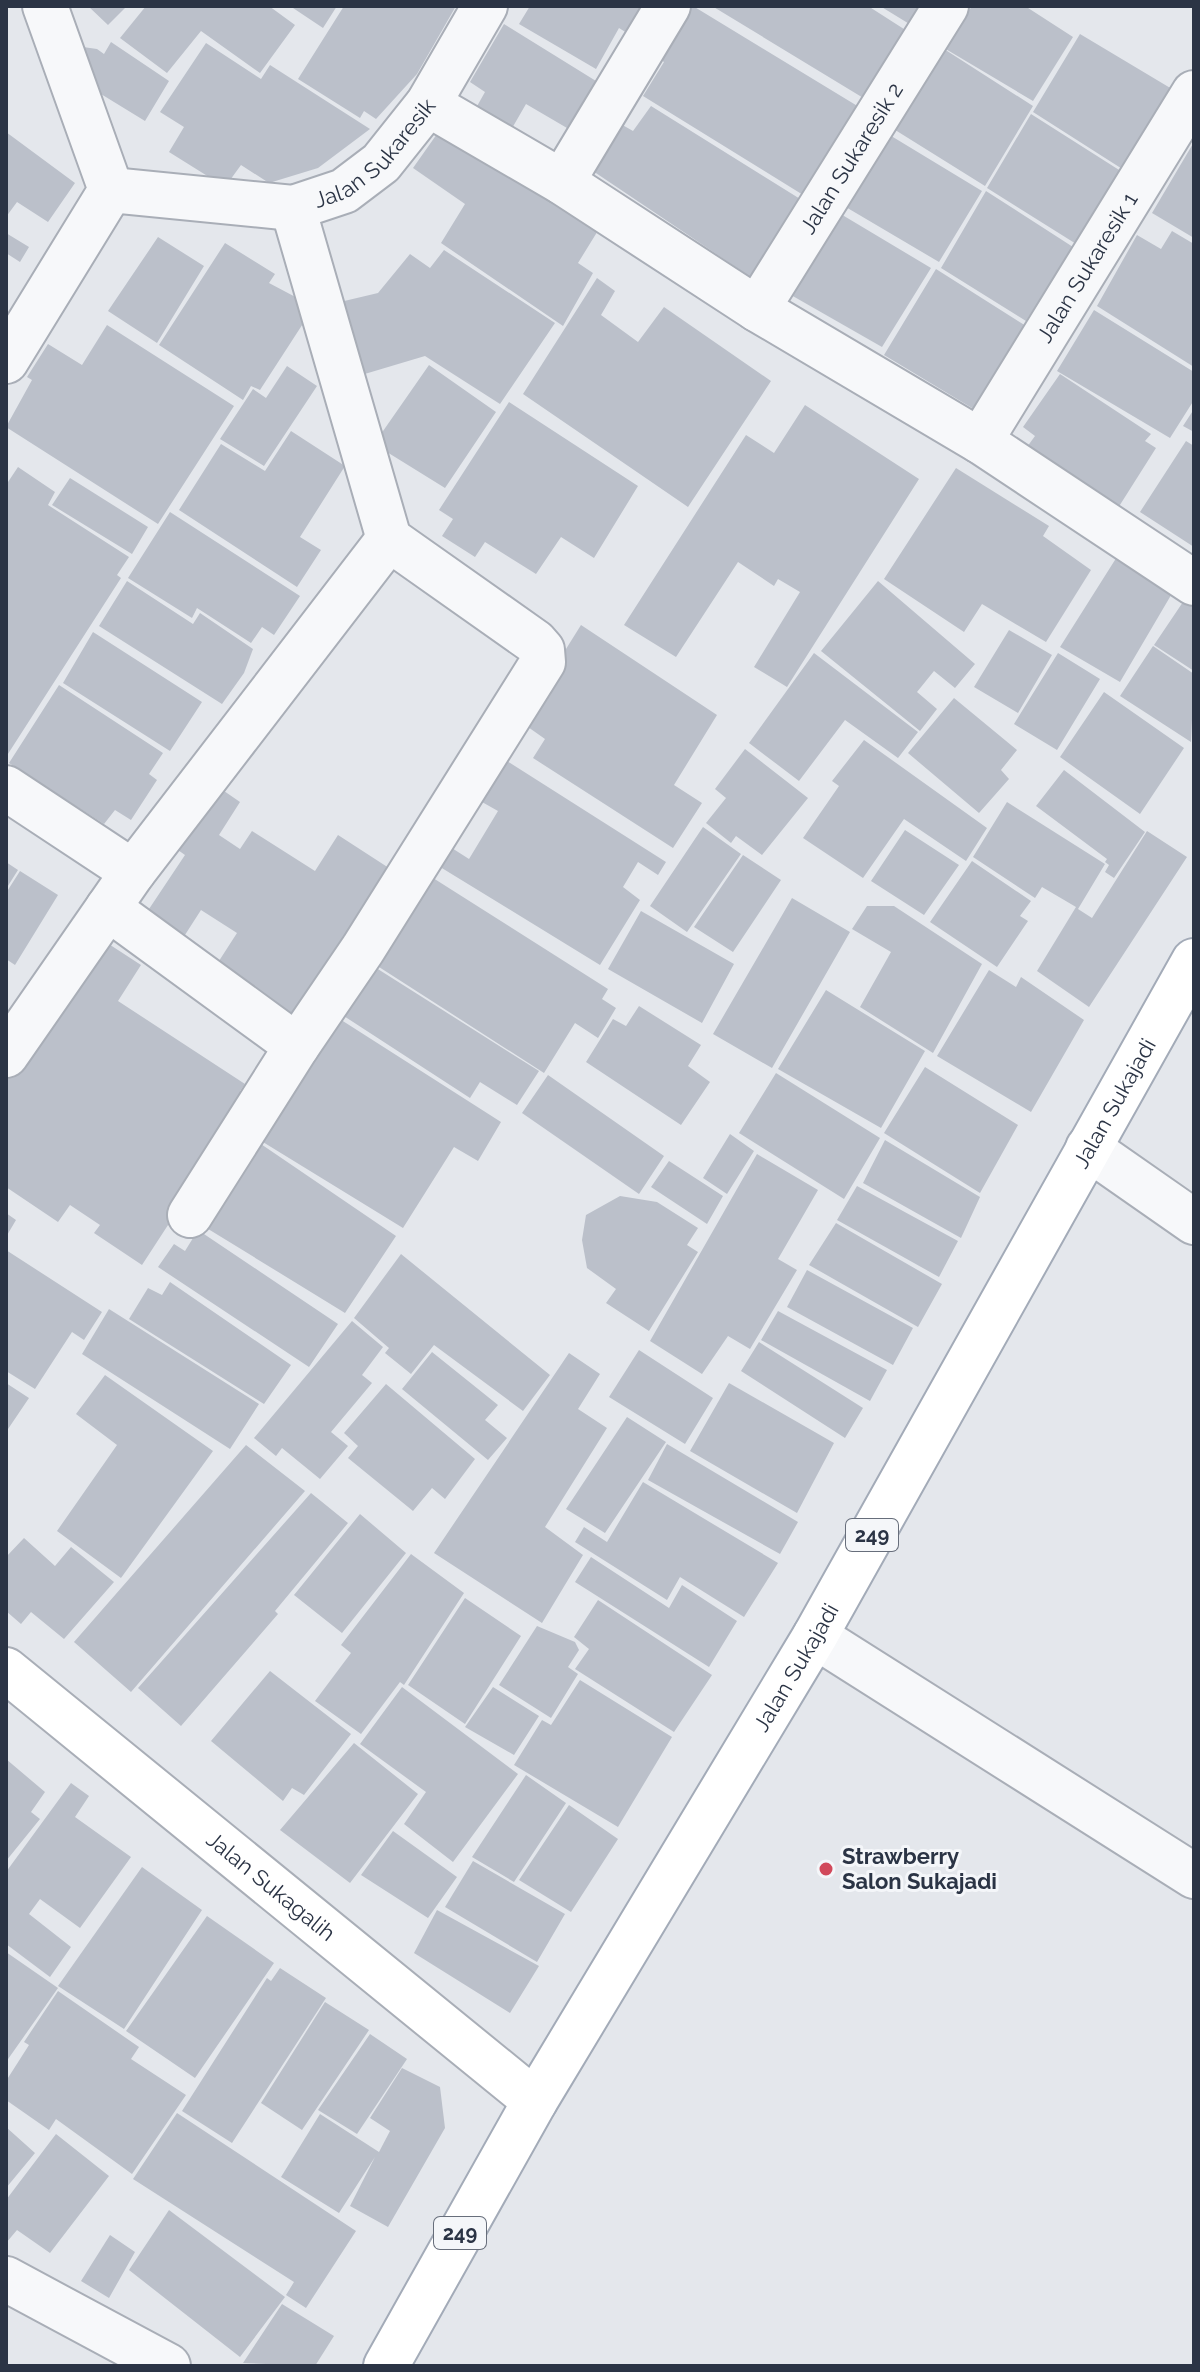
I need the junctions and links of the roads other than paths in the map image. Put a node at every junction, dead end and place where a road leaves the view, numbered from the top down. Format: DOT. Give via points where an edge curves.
graph roads {
  1 [pos="45,6"];
  2 [pos="485,6"];
  3 [pos="668,6"];
  4 [pos="946,6"];
  5 [pos="1194,93"];
  6 [pos="428,104"];
  7 [pos="562,182"];
  8 [pos="111,190"];
  9 [pos="293,208"];
  10 [pos="757,309"];
  11 [pos="6,361"];
  12 [pos="980,441"];
  13 [pos="389,539"];
  14 [pos="1194,583"];
  15 [pos="6,788"];
  16 [pos="133,872"];
  17 [pos="108,908"];
  18 [pos="1194,961"];
  19 [pos="297,1046"];
  20 [pos="6,1055"];
  21 [pos="1088,1148"];
  22 [pos="190,1215"];
  23 [pos="1194,1222"];
  24 [pos="815,1636"];
  25 [pos="6,1670"];
  26 [pos="1194,1876"];
  27 [pos="535,2101"];
  28 [pos="6,2279"];
  29 [pos="168,2366"];
  30 [pos="386,2366"];
  1 -- 8 [label="street"];
  2 -- 6 [label="street, Jalan Sukaresik"];
  3 -- 7 [label="street"];
  4 -- 10 [label="street, Jalan Sukaresik 2"];
  5 -- 12 [label="street, Jalan Sukaresik 1"];
  6 -- 7 [label="street"];
  6 -- 9 [label="street, Jalan Sukaresik" via="381,163 344,191"];
  7 -- 10 [label="street"];
  8 -- 9 [label="street, Jalan Sukaresik"];
  8 -- 11 [label="street"];
  9 -- 13 [label="street"];
  10 -- 12 [label="street"];
  12 -- 14 [label="street"];
  13 -- 16 [label="street"];
  13 -- 19 [label="street" via="535,642 543,662"];
  15 -- 16 [label="street"];
  16 -- 17 [label="street"];
  17 -- 19 [label="street"];
  17 -- 20 [label="street"];
  18 -- 21 [label="main road, Jalan Sukajadi / 249"];
  19 -- 22 [label="street"];
  21 -- 23 [label="street"];
  21 -- 24 [label="main road, Jalan Sukajadi / 249"];
  24 -- 26 [label="street"];
  24 -- 27 [label="main road, Jalan Sukajadi / 249"];
  25 -- 27 [label="main road, Jalan Sukagalih"];
  27 -- 30 [label="main road, Jalan Sukajadi / 249"];
  28 -- 29 [label="street"];
}
